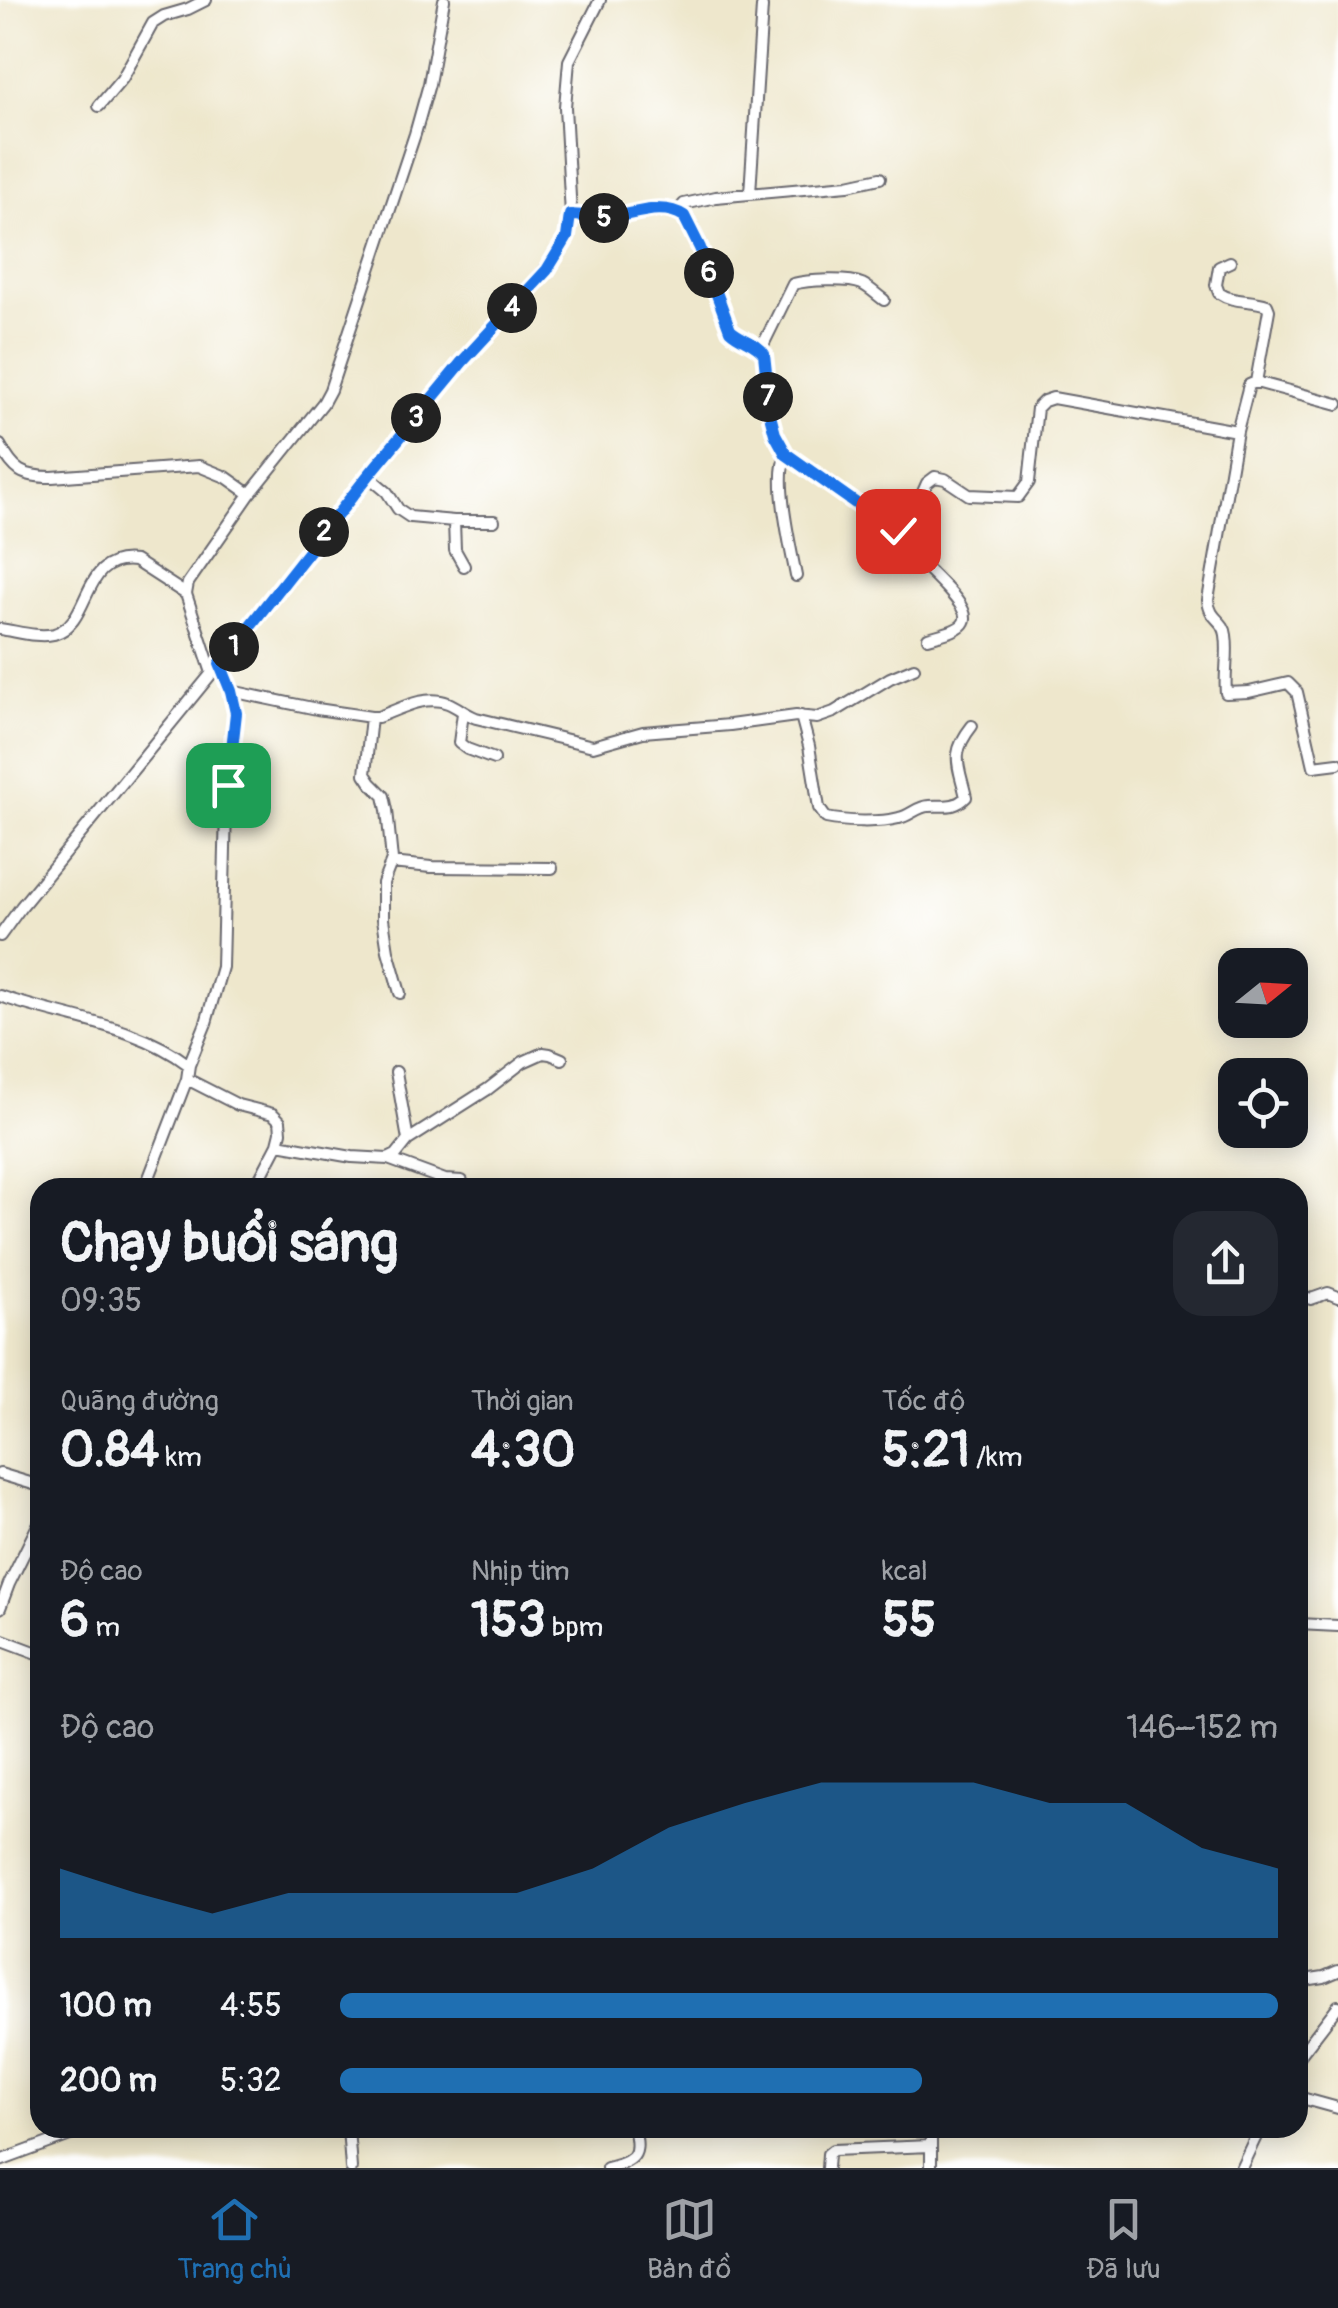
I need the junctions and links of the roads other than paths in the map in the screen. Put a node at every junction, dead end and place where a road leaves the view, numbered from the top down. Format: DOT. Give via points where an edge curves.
graph roads {
  1 [pos="206,0"];
  2 [pos="444,0"];
  3 [pos="600,0"];
  4 [pos="762,7"];
  5 [pos="100,106"];
  6 [pos="880,178"];
  7 [pos="750,194"];
  8 [pos="678,211"];
  9 [pos="570,215"];
  10 [pos="1230,262"];
  11 [pos="884,300"];
  12 [pos="761,349"];
  13 [pos="1256,382"];
  14 [pos="1338,404"];
  15 [pos="1236,430"];
  16 [pos="0,444"];
  17 [pos="786,454"];
  18 [pos="368,476"];
  19 [pos="250,494"];
  20 [pos="494,520"];
  21 [pos="454,521"];
  22 [pos="895,531"];
  23 [pos="464,566"];
  24 [pos="796,576"];
  25 [pos="186,594"];
  26 [pos="0,629"];
  27 [pos="928,638"];
  28 [pos="914,668"];
  29 [pos="216,669"];
  30 [pos="231,691"];
  31 [pos="462,713"];
  32 [pos="802,716"];
  33 [pos="371,717"];
  34 [pos="972,726"];
  35 [pos="494,759"];
  36 [pos="1338,763"];
  37 [pos="391,864"];
  38 [pos="552,868"];
  39 [pos="0,936"];
  40 [pos="400,993"];
  41 [pos="0,996"];
  42 [pos="562,1059"];
  43 [pos="188,1065"];
  44 [pos="396,1072"];
  45 [pos="186,1079"];
  46 [pos="408,1140"];
  47 [pos="278,1144"];
  48 [pos="388,1159"];
  49 [pos="150,1178"];
  50 [pos="260,1178"];
  51 [pos="440,1178"];
  52 [pos="1338,1297"];
  53 [pos="1308,1298"];
  54 [pos="0,1474"];
  55 [pos="30,1483"];
  56 [pos="30,1538"];
  57 [pos="4,1583"];
  58 [pos="0,1608"];
  59 [pos="1308,1624"];
  60 [pos="1338,1626"];
  61 [pos="0,1639"];
  62 [pos="30,1650"];
  63 [pos="1338,1971"];
  64 [pos="1308,1979"];
  65 [pos="1338,2006"];
  66 [pos="1334,2020"];
  67 [pos="1308,2047"];
  68 [pos="1308,2100"];
  69 [pos="1338,2108"];
  70 [pos="62,2138"];
  71 [pos="349,2138"];
  72 [pos="636,2138"];
  73 [pos="931,2138"];
  74 [pos="1255,2138"];
  75 [pos="931,2146"];
  76 [pos="0,2161"];
  77 [pos="352,2168"];
  78 [pos="607,2168"];
  79 [pos="827,2168"];
  80 [pos="930,2168"];
  81 [pos="1241,2168"];
  1 -- 5 [label="street" via="153,23"];
  2 -- 19 [label="street" via="415,134 336,374 323,403"];
  3 -- 9 [label="street" via="573,49 566,83"];
  4 -- 7 [label="street"];
  6 -- 7 [label="street"];
  7 -- 8 [label="street" via="693,201"];
  8 -- 9 [label="street"];
  8 -- 12 [label="street" via="695,235 730,330"];
  9 -- 18 [label="street" via="567,237 547,270"];
  10 -- 13 [label="street" via="1219,268 1219,293 1268,310"];
  11 -- 12 [label="street" via="860,283 797,282"];
  12 -- 17 [label="street" via="771,419"];
  13 -- 14 [label="street"];
  13 -- 15 [label="street" via="1248,385"];
  15 -- 22 [label="street" via="1053,398 1037,408 1022,495 968,496 935,477 908,526"];
  15 -- 36 [label="street" via="1208,600 1226,635 1225,690 1288,683 1297,692 1314,766"];
  16 -- 19 [label="street" via="12,465 29,476 199,466"];
  17 -- 22 [label="street"];
  17 -- 24 [label="street" via="782,482"];
  18 -- 21 [label="street" via="410,517"];
  18 -- 29 [label="street"];
  19 -- 25 [label="street"];
  20 -- 21 [label="street"];
  21 -- 23 [label="street"];
  22 -- 27 [label="street" via="965,617 960,626"];
  25 -- 26 [label="street" via="136,560 121,561 103,569 74,620 58,632"];
  25 -- 29 [label="street"];
  28 -- 32 [label="street" via="834,712"];
  29 -- 30 [label="street"];
  29 -- 39 [label="street"];
  30 -- 33 [label="street"];
  30 -- 43 [label="street" via="236,713 222,967"];
  31 -- 32 [label="street" via="593,746 643,732"];
  31 -- 33 [label="street" via="430,700"];
  31 -- 35 [label="street" via="459,742"];
  32 -- 34 [label="street" via="820,811 841,821 902,818 927,806 962,802 957,752"];
  33 -- 37 [label="street" via="365,774 384,798"];
  37 -- 38 [label="street"];
  37 -- 40 [label="street" via="383,882 383,919"];
  41 -- 43 [label="street" via="99,1024"];
  42 -- 46 [label="street" via="530,1058"];
  43 -- 45 [label="street"];
  44 -- 46 [label="street"];
  45 -- 47 [label="street" via="275,1116 282,1128"];
  45 -- 49 [label="street"];
  46 -- 48 [label="street"];
  47 -- 48 [label="street"];
  47 -- 50 [label="street"];
  48 -- 51 [label="street"];
  52 -- 53 [label="street"];
  54 -- 55 [label="street"];
  56 -- 57 [label="street"];
  57 -- 58 [label="street"];
  59 -- 60 [label="street"];
  61 -- 62 [label="street"];
  63 -- 64 [label="street"];
  65 -- 66 [label="street"];
  66 -- 67 [label="street"];
  68 -- 69 [label="street"];
  70 -- 76 [label="street"];
  71 -- 77 [label="street"];
  72 -- 78 [label="street" via="635,2156"];
  73 -- 75 [label="street"];
  74 -- 81 [label="street"];
  75 -- 79 [label="street" via="833,2150"];
  75 -- 80 [label="street"];
}
